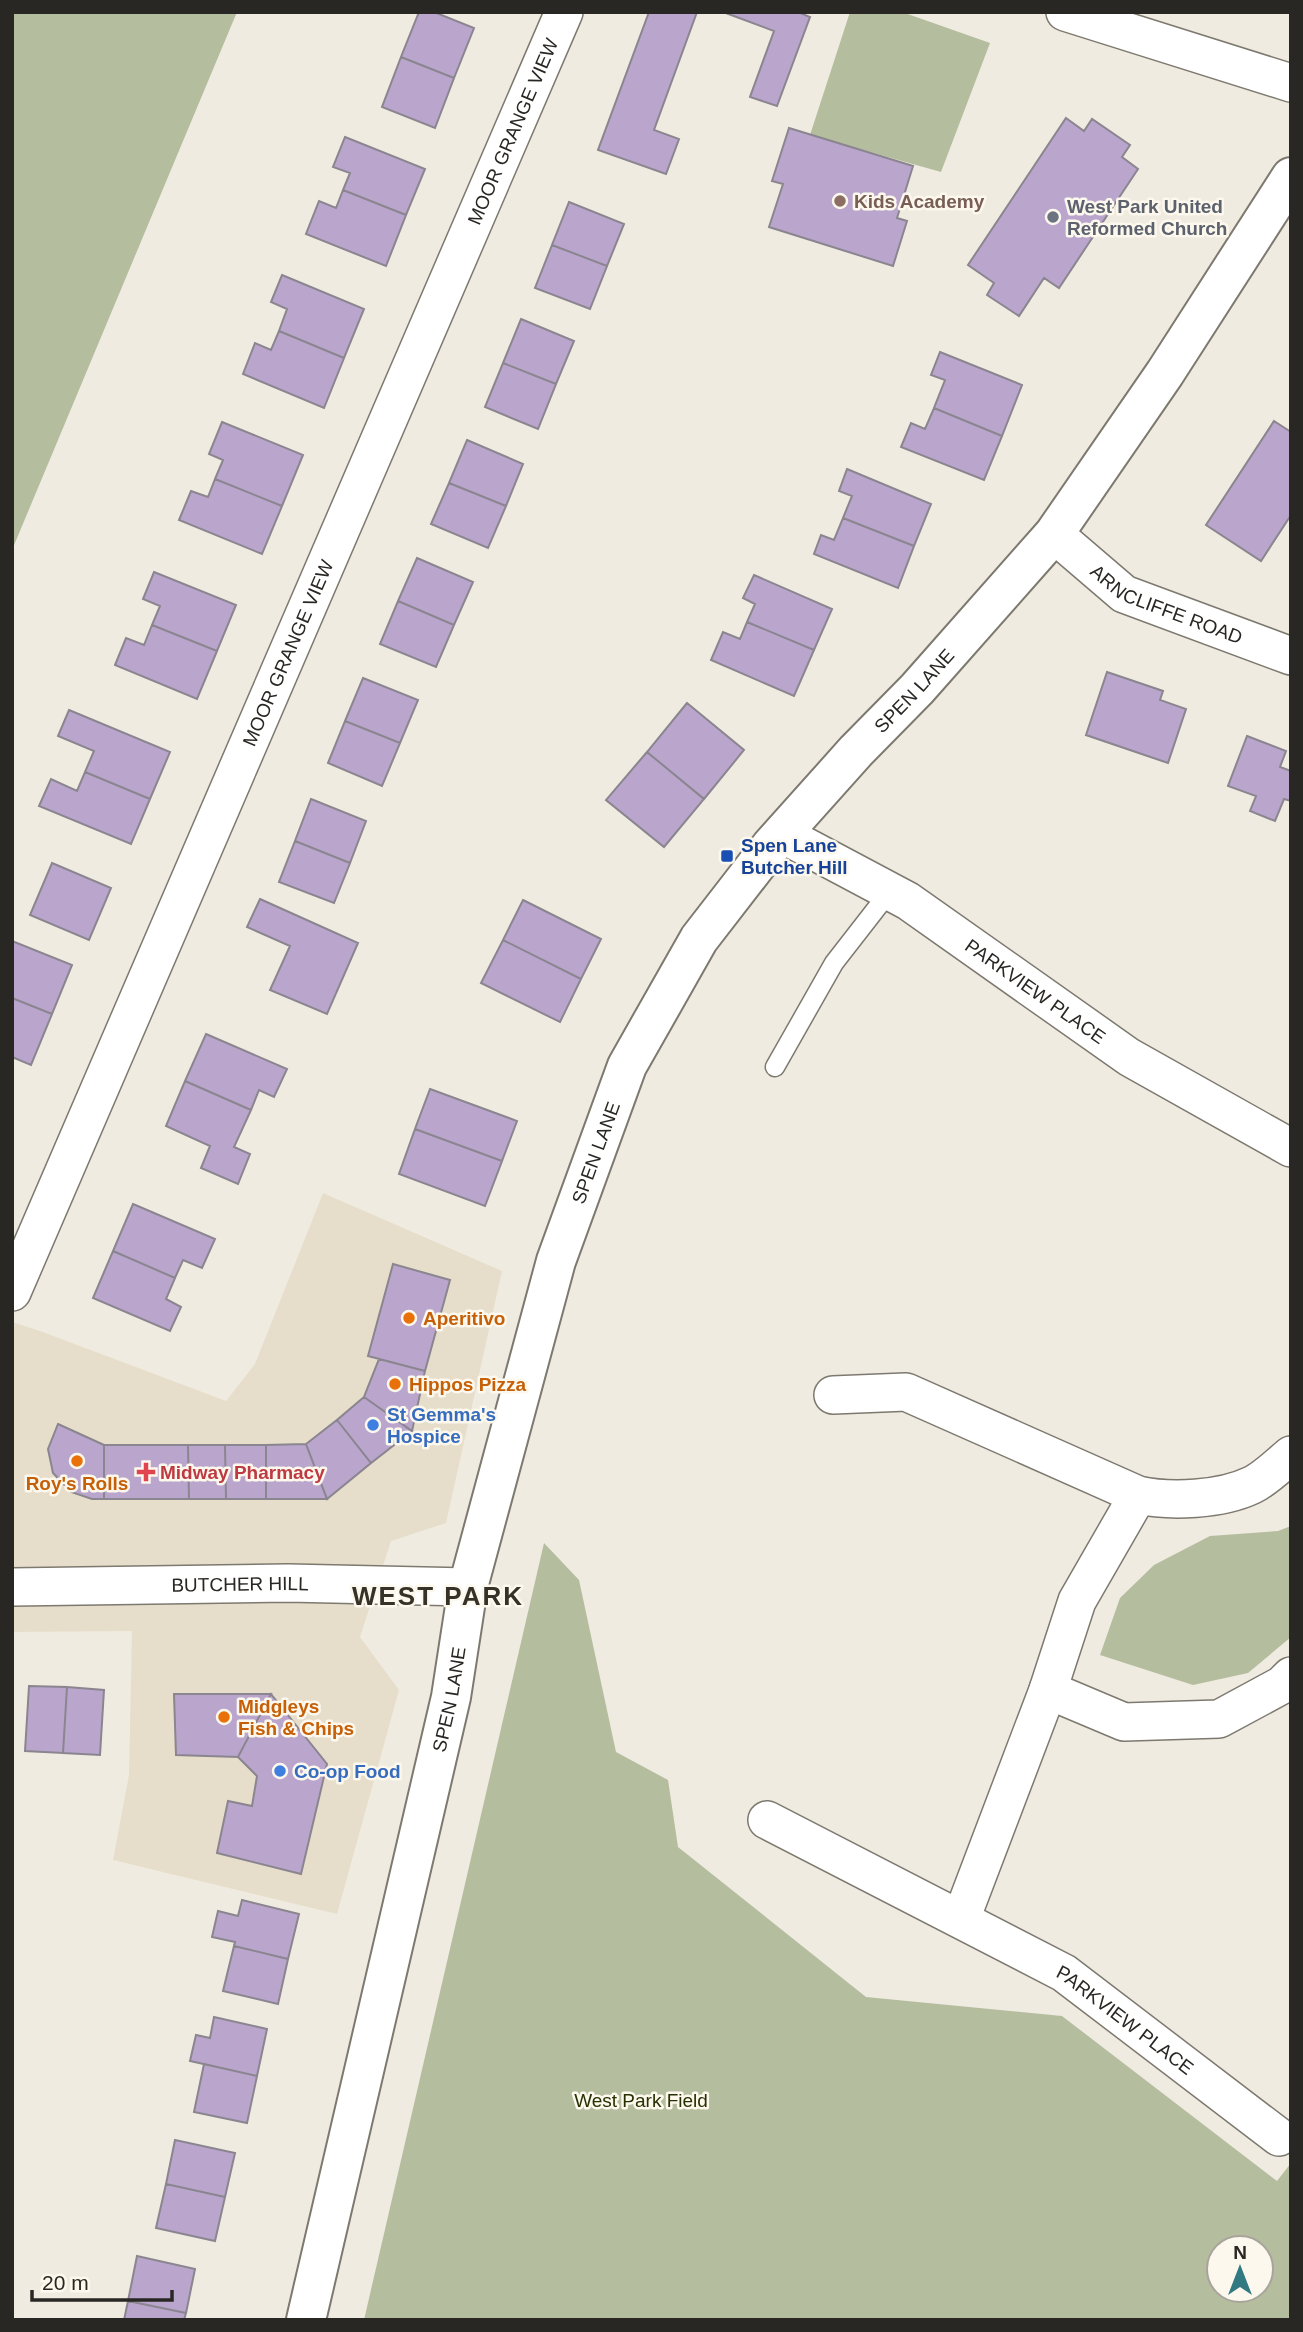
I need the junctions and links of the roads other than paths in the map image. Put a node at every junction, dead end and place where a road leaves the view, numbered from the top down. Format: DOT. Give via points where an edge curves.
graph roads {
  1 [pos="564,12"];
  2 [pos="1065,12"];
  3 [pos="1291,83"];
  4 [pos="1291,177"];
  5 [pos="1054,534"];
  6 [pos="1291,656"];
  7 [pos="782,834"];
  8 [pos="890,891"];
  9 [pos="775,1067"];
  10 [pos="1291,1148"];
  11 [pos="12,1292"];
  12 [pos="833,1395"];
  13 [pos="1291,1455"];
  14 [pos="1138,1495"];
  15 [pos="12,1587"];
  16 [pos="468,1587"];
  17 [pos="1291,1676"];
  18 [pos="1048,1690"];
  19 [pos="767,1820"];
  20 [pos="961,1919"];
  21 [pos="1285,2129"];
  22 [pos="306,2320"];
  1 -- 11 [label="street, MOOR GRANGE VIEW"];
  2 -- 3 [label="street"];
  4 -- 5 [label="street, SPEN LANE"];
  5 -- 6 [label="street, ARNCLIFFE ROAD" via="1124,594"];
  5 -- 7 [label="street, SPEN LANE"];
  7 -- 8 [label="street, PARKVIEW PLACE"];
  7 -- 16 [label="street, SPEN LANE" via="699,939 627,1066 556,1261"];
  8 -- 9 [label="lane" via="834,963"];
  8 -- 10 [label="street, PARKVIEW PLACE" via="1129,1057"];
  12 -- 14 [label="street" via="906,1392"];
  13 -- 14 [label="street" via="1252,1485 1221,1494 1158,1499"];
  14 -- 18 [label="street" via="1077,1601"];
  15 -- 16 [label="street, BUTCHER HILL" via="288,1583"];
  16 -- 22 [label="street, SPEN LANE" via="451,1698"];
  17 -- 18 [label="street" via="1219,1719 1124,1722"];
  18 -- 20 [label="street"];
  19 -- 20 [label="street, PARKVIEW PLACE"];
  20 -- 21 [label="street, PARKVIEW PLACE" via="1064,1973"];
}
